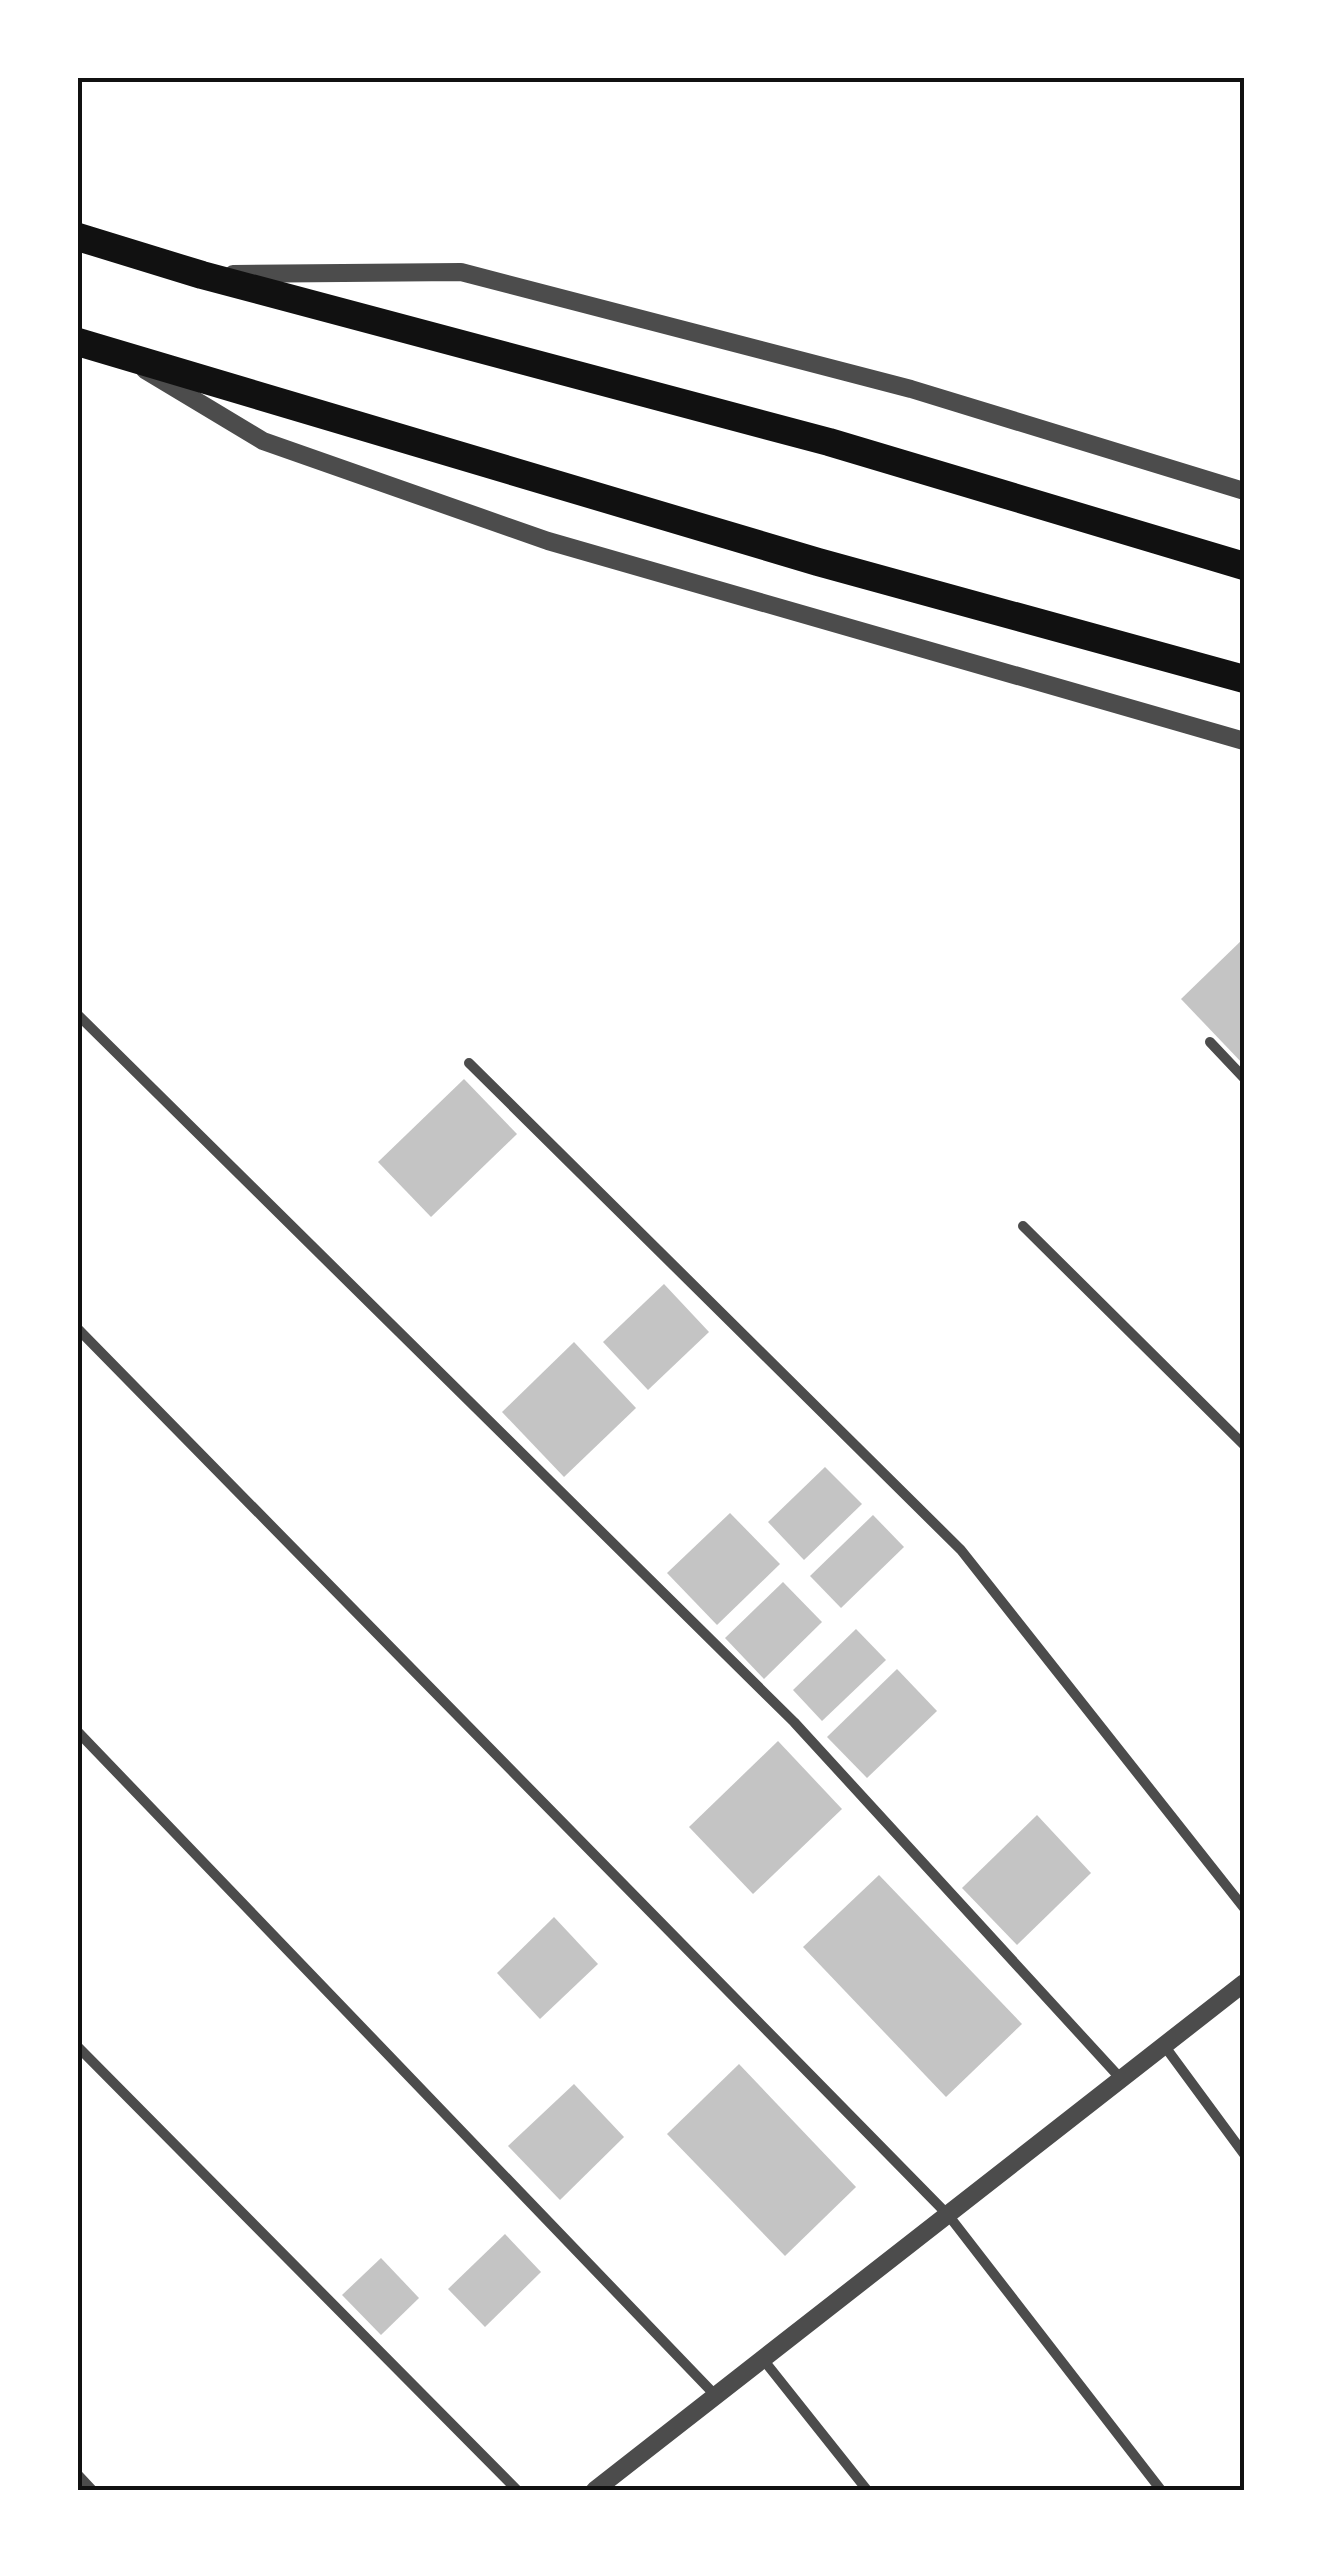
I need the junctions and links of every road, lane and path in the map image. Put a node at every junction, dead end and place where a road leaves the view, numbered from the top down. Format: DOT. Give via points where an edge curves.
graph roads {
  1 [pos="78,237"];
  2 [pos="202,275"];
  3 [pos="78,342"];
  4 [pos="114,352"];
  5 [pos="1244,491"];
  6 [pos="1244,566"];
  7 [pos="1244,679"];
  8 [pos="1244,740"];
  9 [pos="78,1016"];
  10 [pos="1210,1042"];
  11 [pos="470,1063"];
  12 [pos="1244,1078"];
  13 [pos="1023,1226"];
  14 [pos="78,1329"];
  15 [pos="1244,1445"];
  16 [pos="78,1732"];
  17 [pos="1244,1908"];
  18 [pos="1244,1983"];
  19 [pos="78,2047"];
  20 [pos="1166,2048"];
  21 [pos="1122,2080"];
  22 [pos="1244,2154"];
  23 [pos="950,2216"];
  24 [pos="761,2357"];
  25 [pos="716,2396"];
  26 [pos="78,2475"];
  27 [pos="92,2490"];
  28 [pos="517,2490"];
  29 [pos="594,2490"];
  30 [pos="867,2490"];
  31 [pos="1161,2490"];
  1 -- 2 [label="highway"];
  2 -- 5 [label="street" via="461,272 911,389"];
  2 -- 6 [label="highway" via="830,442"];
  3 -- 4 [label="highway"];
  4 -- 7 [label="highway" via="818,562"];
  4 -- 8 [label="street" via="263,441 548,542"];
  9 -- 21 [label="street" via="794,1722"];
  10 -- 12 [label="street"];
  11 -- 17 [label="street" via="961,1550"];
  13 -- 15 [label="street"];
  14 -- 23 [label="street"];
  16 -- 25 [label="street"];
  18 -- 20 [label="street"];
  19 -- 28 [label="street"];
  20 -- 21 [label="street"];
  20 -- 22 [label="street"];
  21 -- 23 [label="street"];
  23 -- 24 [label="street"];
  23 -- 31 [label="street"];
  24 -- 25 [label="street"];
  24 -- 30 [label="street"];
  25 -- 29 [label="street"];
  26 -- 27 [label="street"];
}
